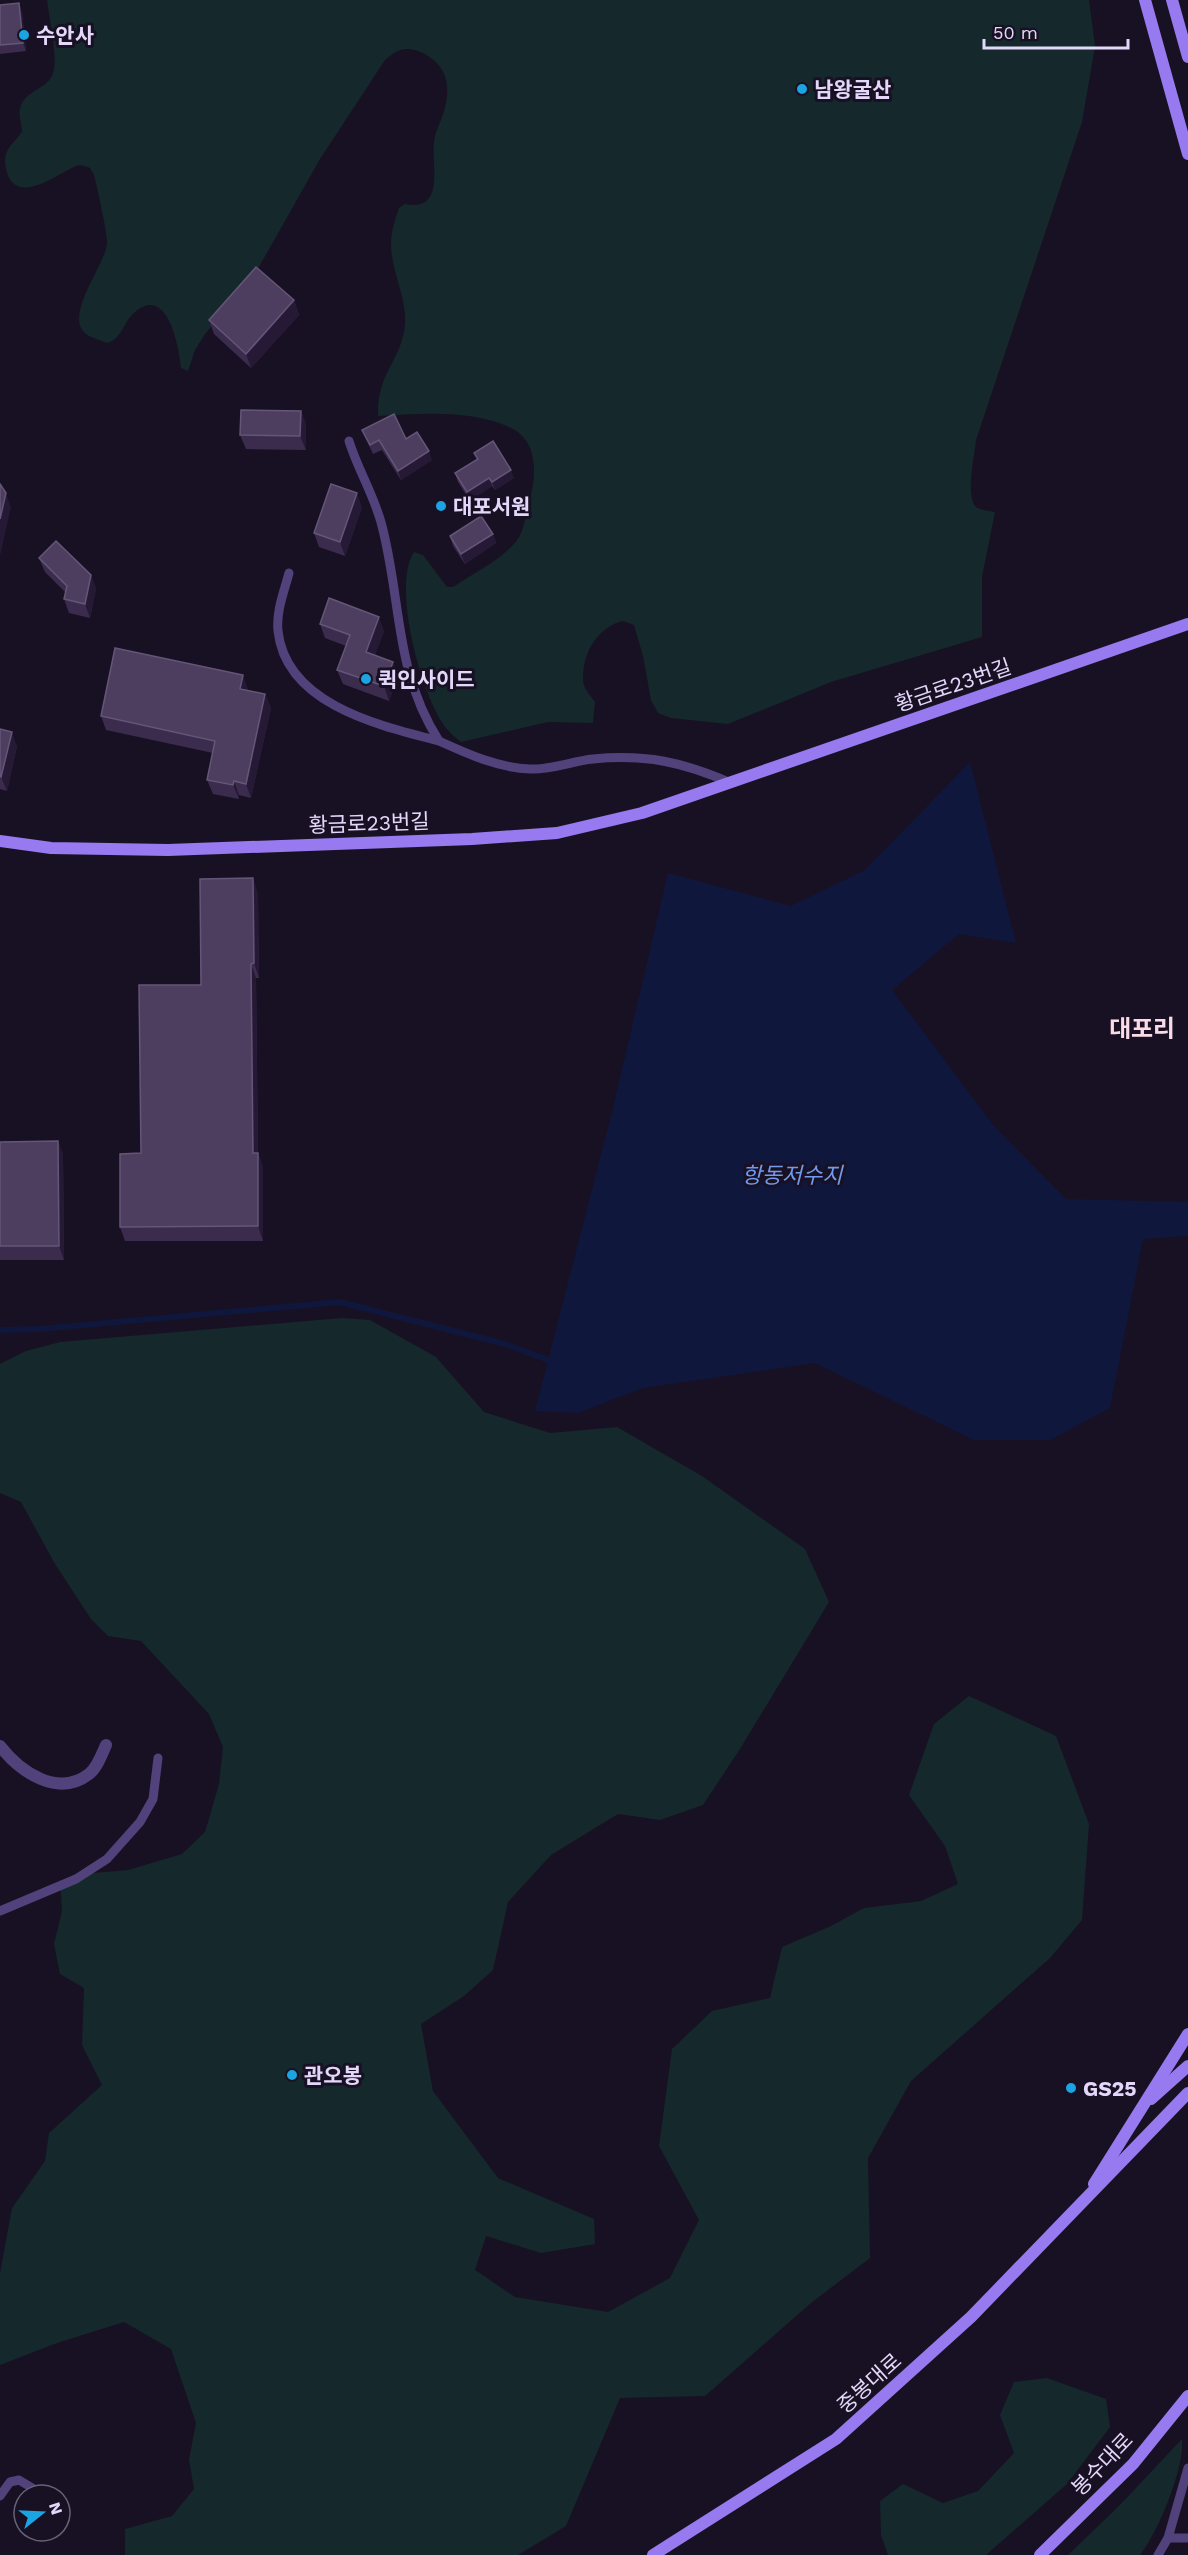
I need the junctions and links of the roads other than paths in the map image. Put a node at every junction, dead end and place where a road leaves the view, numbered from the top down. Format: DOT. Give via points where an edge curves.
graph roads {
  1 [pos="1145,0"];
  2 [pos="1172,0"];
  3 [pos="1188,57"];
  4 [pos="1188,154"];
  5 [pos="349,441"];
  6 [pos="289,573"];
  7 [pos="1188,624"];
  8 [pos="439,741"];
  9 [pos="731,783"];
  10 [pos="0,842"];
  11 [pos="106,1745"];
  12 [pos="0,1746"];
  13 [pos="158,1758"];
  14 [pos="0,1911"];
  15 [pos="1188,2034"];
  16 [pos="1188,2066"];
  17 [pos="1188,2093"];
  18 [pos="1141,2108"];
  19 [pos="1083,2203"];
  20 [pos="1188,2396"];
  21 [pos="1188,2468"];
  22 [pos="24,2483"];
  23 [pos="0,2496"];
  24 [pos="1168,2538"];
  25 [pos="1188,2538"];
  26 [pos="653,2555"];
  27 [pos="1040,2555"];
  28 [pos="1158,2555"];
  1 -- 4 [label="street"];
  2 -- 3 [label="street"];
  5 -- 8 [label="lane" via="383,528 410,681"];
  6 -- 8 [label="lane" via="278,614 278,632 289,664 299,676 347,713"];
  7 -- 9 [label="street, 황금로23번길"];
  8 -- 9 [label="lane" via="489,762 532,770 593,759 642,758 682,763"];
  9 -- 10 [label="street, 황금로23번길" via="596,826 516,837 168,850 51,848"];
  11 -- 12 [label="street" via="91,1772 75,1782 56,1784 26,1772"];
  13 -- 14 [label="lane" via="153,1799 140,1822 107,1859 76,1879"];
  15 -- 18 [label="street"];
  16 -- 18 [label="street"];
  17 -- 19 [label="street"];
  18 -- 19 [label="street"];
  19 -- 26 [label="street, 중봉대로" via="971,2317 836,2439"];
  20 -- 27 [label="street, 봉수대로" via="1133,2464"];
  21 -- 24 [label="lane"];
  22 -- 23 [label="lane" via="10,2482"];
  24 -- 25 [label="lane"];
  24 -- 28 [label="lane"];
}
